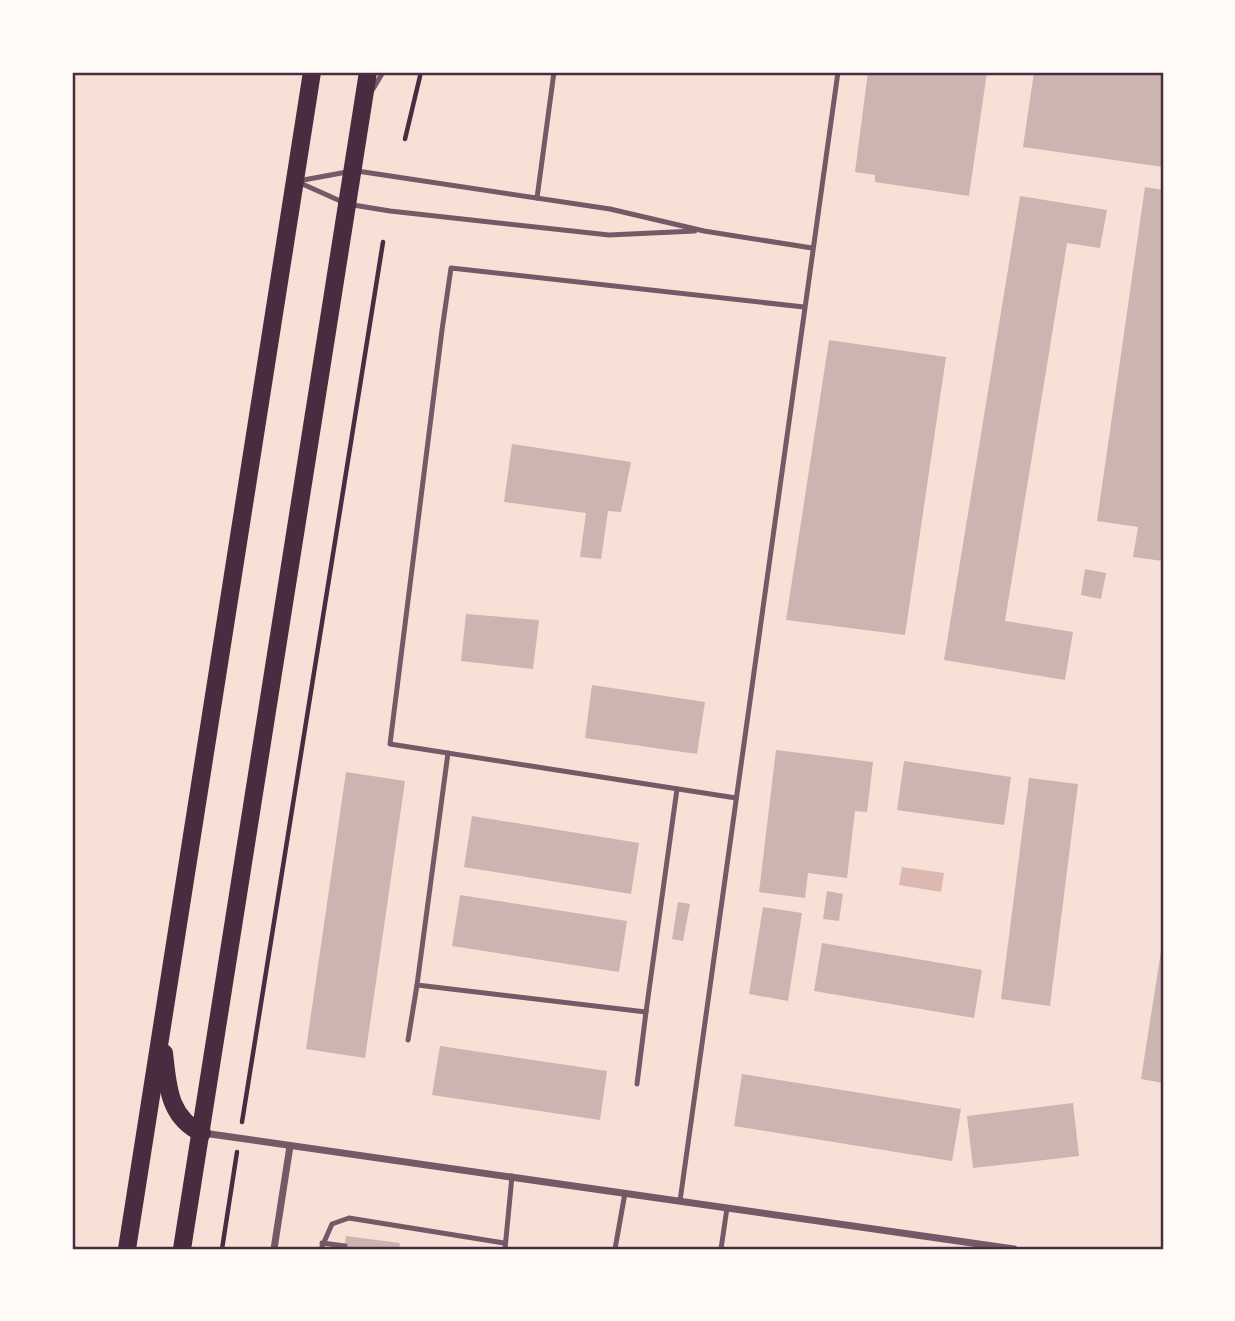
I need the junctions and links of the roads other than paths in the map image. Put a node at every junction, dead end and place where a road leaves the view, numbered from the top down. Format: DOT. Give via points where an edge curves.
graph roads {
  1 [pos="312,72"];
  2 [pos="368,72"];
  3 [pos="383,72"];
  4 [pos="554,72"];
  5 [pos="838,72"];
  6 [pos="362,107"];
  7 [pos="353,171"];
  8 [pos="295,181"];
  9 [pos="537,198"];
  10 [pos="347,204"];
  11 [pos="704,231"];
  12 [pos="812,248"];
  13 [pos="804,307"];
  14 [pos="448,753"];
  15 [pos="677,789"];
  16 [pos="736,798"];
  17 [pos="417,985"];
  18 [pos="646,1012"];
  19 [pos="161,1035"];
  20 [pos="408,1040"];
  21 [pos="637,1084"];
  22 [pos="202,1133"];
  23 [pos="290,1146"];
  24 [pos="512,1175"];
  25 [pos="625,1194"];
  26 [pos="680,1201"];
  27 [pos="727,1208"];
  28 [pos="322,1246"];
  29 [pos="345,1246"];
  30 [pos="505,1246"];
  31 [pos="127,1249"];
  32 [pos="182,1249"];
  33 [pos="274,1249"];
  34 [pos="615,1249"];
  35 [pos="721,1249"];
  36 [pos="1014,1249"];
  1 -- 8 [label="main road"];
  2 -- 6 [label="main road"];
  3 -- 6 [label="lane"];
  4 -- 9 [label="lane"];
  5 -- 12 [label="lane"];
  6 -- 7 [label="main road"];
  7 -- 8 [label="lane"];
  7 -- 9 [label="lane"];
  7 -- 10 [label="main road"];
  8 -- 10 [label="lane"];
  8 -- 19 [label="main road"];
  9 -- 11 [label="lane"];
  10 -- 11 [label="lane" via="608,234"];
  10 -- 22 [label="main road"];
  11 -- 12 [label="lane"];
  12 -- 13 [label="lane"];
  13 -- 14 [label="lane" via="451,268 390,744"];
  13 -- 16 [label="lane"];
  14 -- 15 [label="lane"];
  14 -- 17 [label="lane"];
  15 -- 16 [label="lane"];
  15 -- 18 [label="lane"];
  16 -- 26 [label="lane"];
  17 -- 18 [label="lane"];
  17 -- 20 [label="lane"];
  18 -- 21 [label="lane"];
  19 -- 22 [label="main road" via="173,1106 184,1123"];
  19 -- 31 [label="main road"];
  22 -- 23 [label="street"];
  22 -- 32 [label="main road"];
  23 -- 24 [label="street"];
  23 -- 33 [label="street"];
  24 -- 25 [label="street"];
  24 -- 30 [label="lane"];
  25 -- 26 [label="street"];
  25 -- 34 [label="lane"];
  26 -- 27 [label="street"];
  27 -- 35 [label="lane"];
  27 -- 36 [label="street"];
  28 -- 29 [label="lane"];
  28 -- 30 [label="lane" via="332,1224 349,1218"];
}
